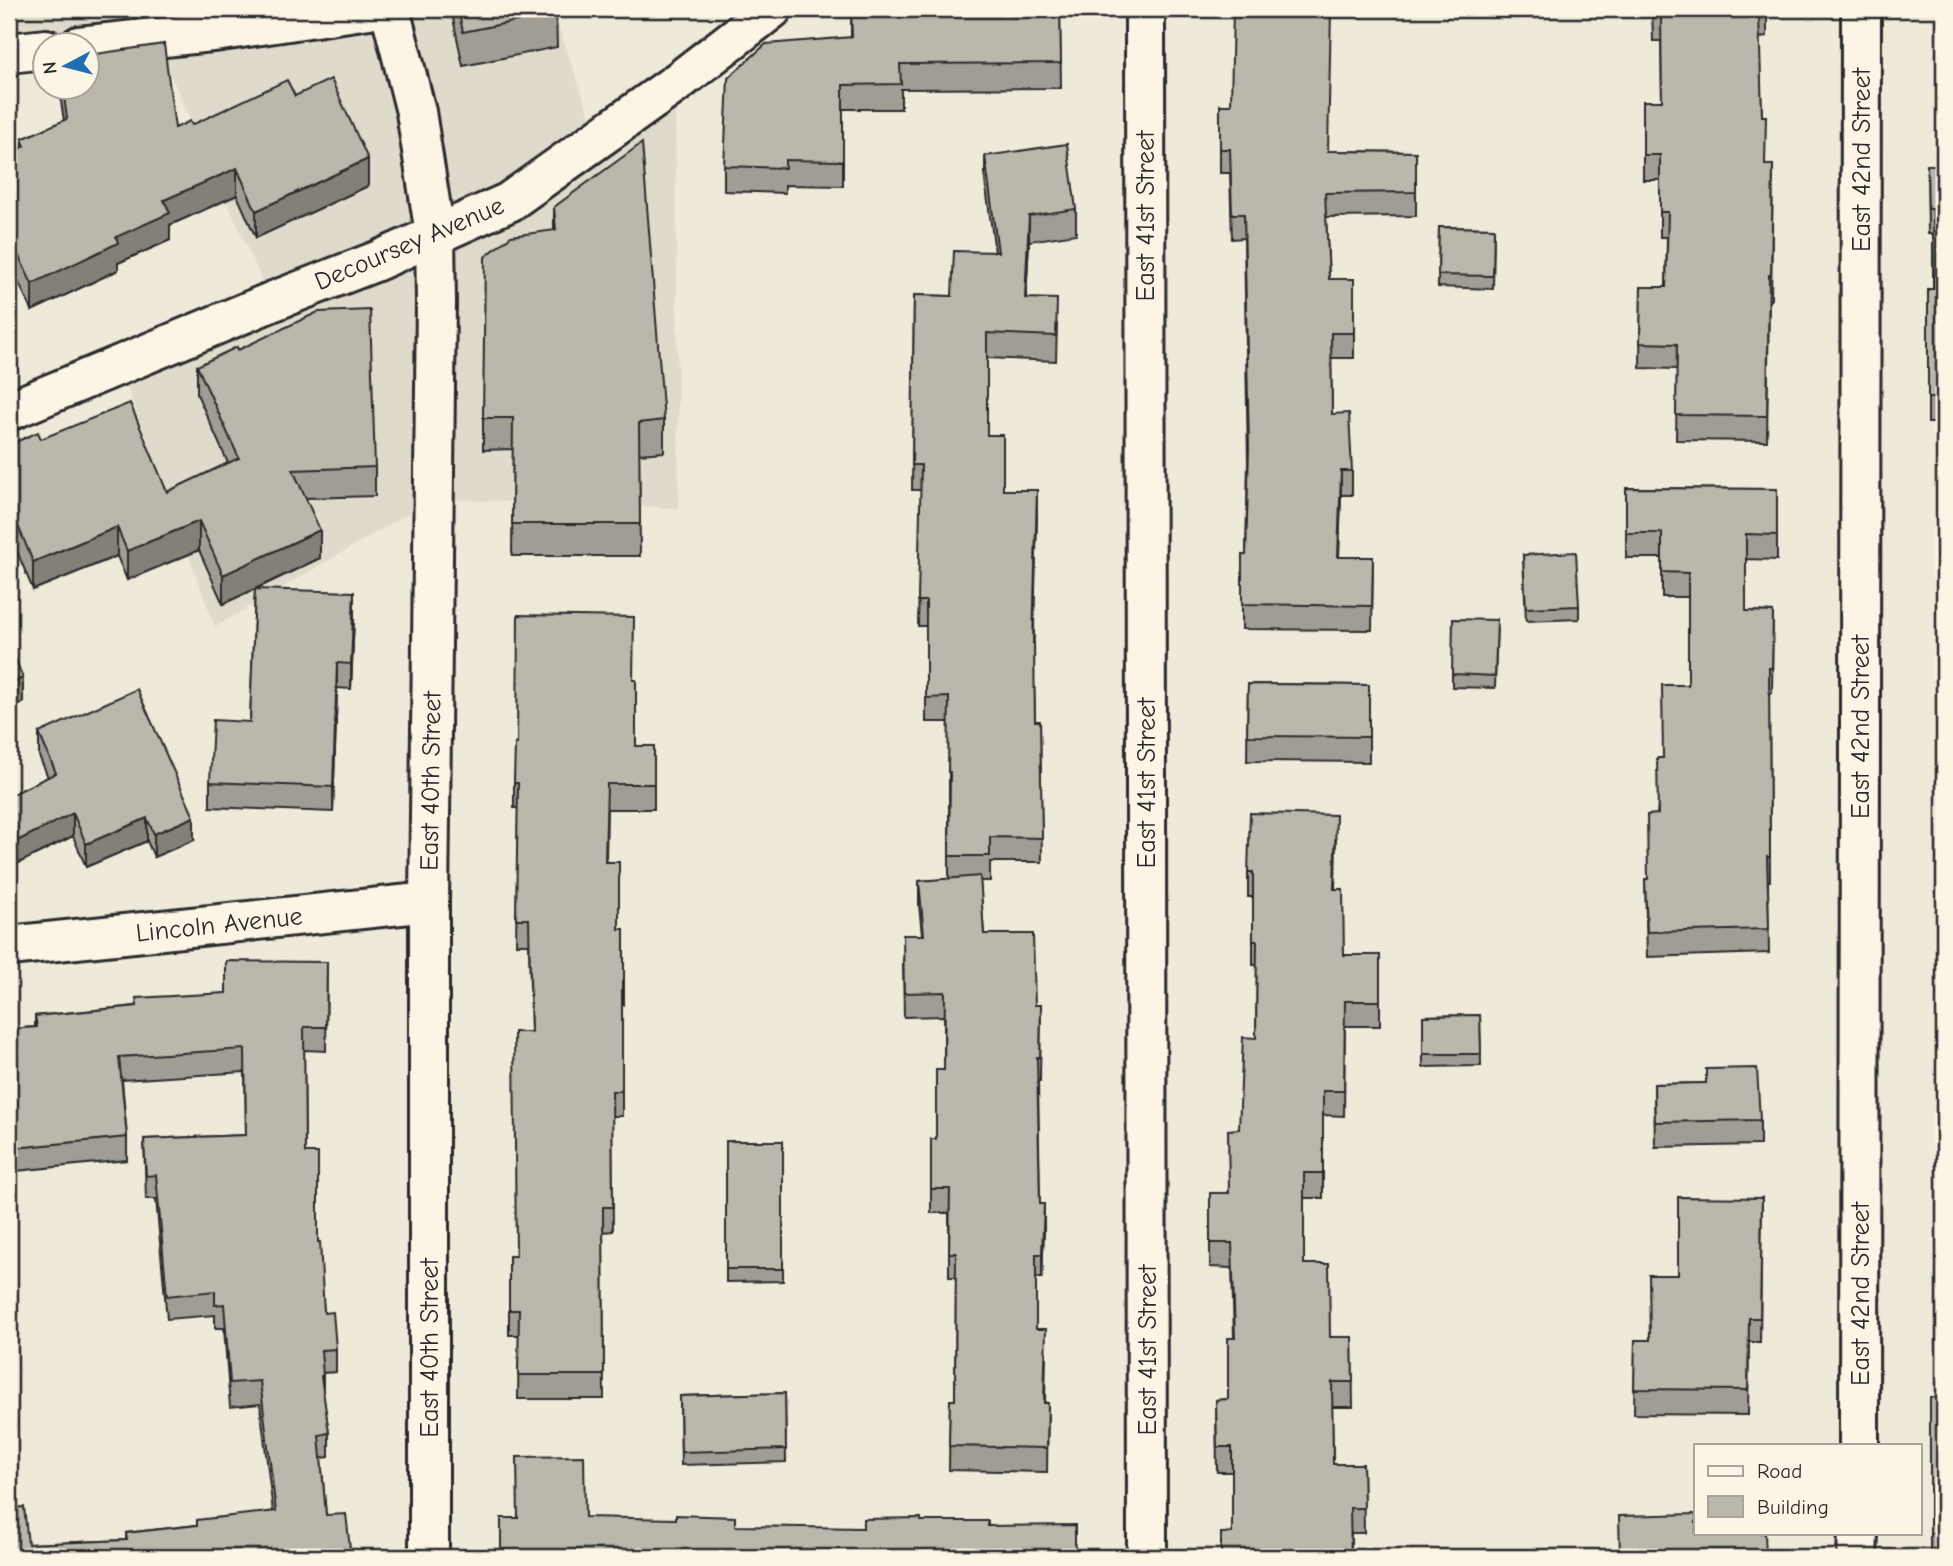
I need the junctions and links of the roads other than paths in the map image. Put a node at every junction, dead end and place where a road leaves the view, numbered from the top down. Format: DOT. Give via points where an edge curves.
graph roads {
  1 [pos="369,9"];
  2 [pos="390,9"];
  3 [pos="772,9"];
  4 [pos="1145,9"];
  5 [pos="1861,9"];
  6 [pos="102,44"];
  7 [pos="32,50"];
  8 [pos="9,52"];
  9 [pos="435,234"];
  10 [pos="9,411"];
  11 [pos="429,902"];
  12 [pos="9,946"];
  13 [pos="1859,1444"];
  14 [pos="1858,1534"];
  15 [pos="429,1557"];
  16 [pos="1147,1557"];
  17 [pos="1857,1557"];
  1 -- 6 [label="street"];
  2 -- 9 [label="street, East 40th Street" via="416,112"];
  3 -- 9 [label="street, Decoursey Avenue" via="509,202"];
  4 -- 16 [label="street, East 41st Street"];
  5 -- 13 [label="street, East 42nd Street"];
  7 -- 8 [label="street"];
  9 -- 10 [label="street, Decoursey Avenue"];
  9 -- 11 [label="street, East 40th Street"];
  11 -- 12 [label="street, Lincoln Avenue"];
  11 -- 15 [label="street, East 40th Street"];
  14 -- 17 [label="street"];
}
